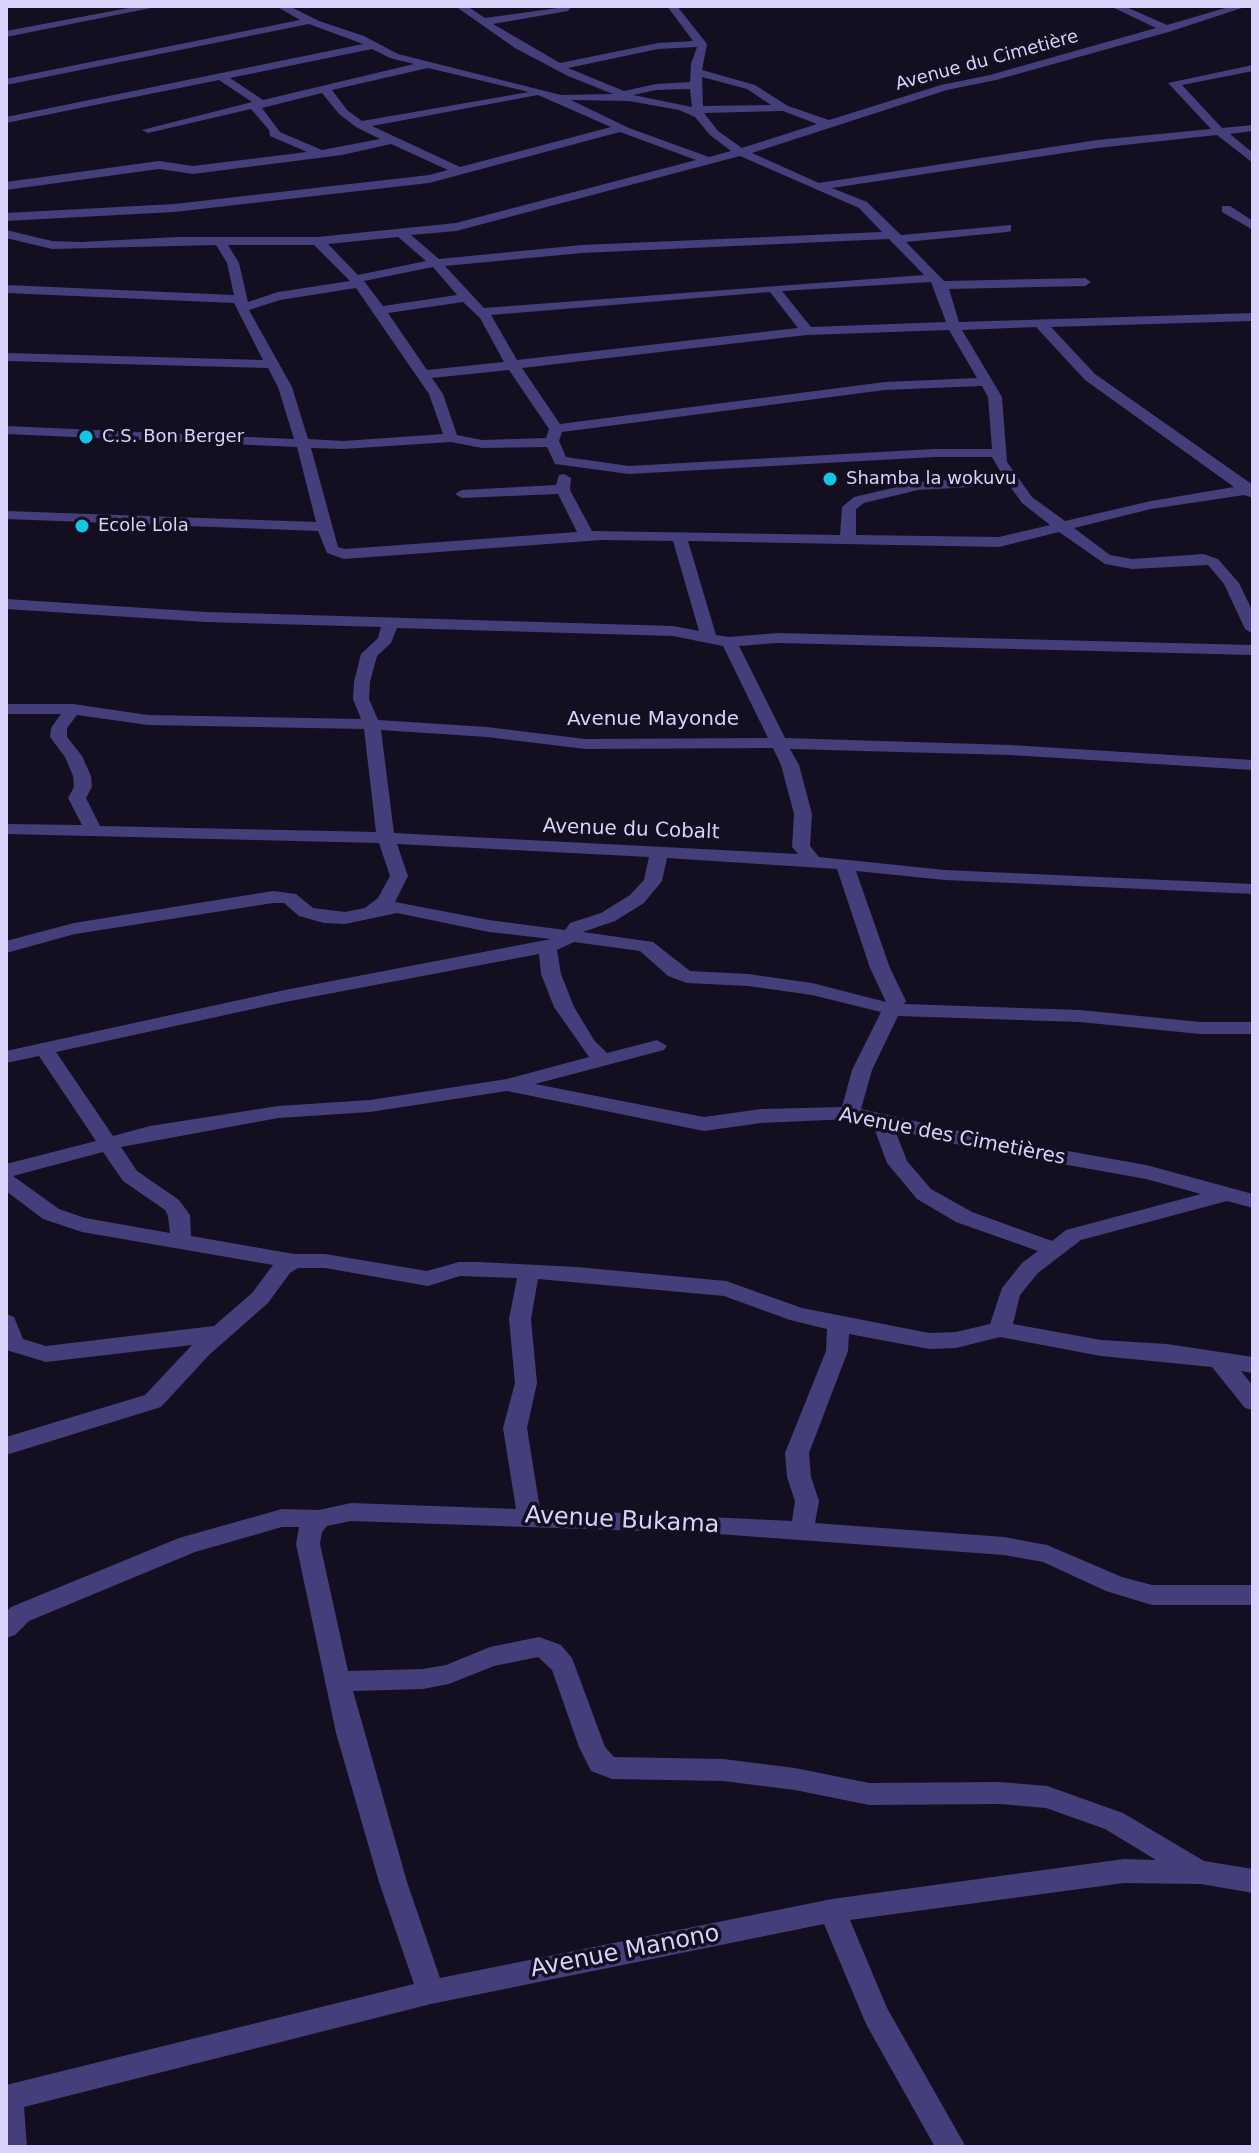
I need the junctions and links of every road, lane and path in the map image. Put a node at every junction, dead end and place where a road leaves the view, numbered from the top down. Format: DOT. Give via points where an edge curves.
graph roads {
  1 [pos="156,6"];
  2 [pos="281,6"];
  3 [pos="460,6"];
  4 [pos="672,6"];
  5 [pos="1115,6"];
  6 [pos="570,7"];
  7 [pos="1239,7"];
  8 [pos="1252,20"];
  9 [pos="309,21"];
  10 [pos="483,22"];
  11 [pos="1168,29"];
  12 [pos="6,34"];
  13 [pos="702,44"];
  14 [pos="374,45"];
  15 [pos="425,65"];
  16 [pos="561,66"];
  17 [pos="1253,68"];
  18 [pos="697,72"];
  19 [pos="222,77"];
  20 [pos="6,82"];
  21 [pos="698,85"];
  22 [pos="325,89"];
  23 [pos="549,94"];
  24 [pos="618,95"];
  25 [pos="767,98"];
  26 [pos="259,106"];
  27 [pos="737,107"];
  28 [pos="784,108"];
  29 [pos="698,112"];
  30 [pos="6,120"];
  31 [pos="828,124"];
  32 [pos="360,125"];
  33 [pos="622,128"];
  34 [pos="1253,128"];
  35 [pos="148,130"];
  36 [pos="1219,131"];
  37 [pos="391,140"];
  38 [pos="665,144"];
  39 [pos="742,152"];
  40 [pos="319,153"];
  41 [pos="1253,159"];
  42 [pos="709,161"];
  43 [pos="461,172"];
  44 [pos="668,172"];
  45 [pos="6,186"];
  46 [pos="820,186"];
  47 [pos="1226,209"];
  48 [pos="6,217"];
  49 [pos="176,225"];
  50 [pos="1253,226"];
  51 [pos="1007,228"];
  52 [pos="399,231"];
  53 [pos="6,234"];
  54 [pos="897,237"];
  55 [pos="317,241"];
  56 [pos="222,242"];
  57 [pos="436,263"];
  58 [pos="357,281"];
  59 [pos="938,281"];
  60 [pos="1085,282"];
  61 [pos="773,288"];
  62 [pos="6,289"];
  63 [pos="466,298"];
  64 [pos="240,304"];
  65 [pos="380,310"];
  66 [pos="480,312"];
  67 [pos="1253,317"];
  68 [pos="1040,323"];
  69 [pos="953,325"];
  70 [pos="807,331"];
  71 [pos="6,357"];
  72 [pos="269,364"];
  73 [pos="513,365"];
  74 [pos="423,375"];
  75 [pos="988,382"];
  76 [pos="6,430"];
  77 [pos="554,435"];
  78 [pos="451,438"];
  79 [pos="299,442"];
  80 [pos="996,453"];
  81 [pos="567,462"];
  82 [pos="1011,480"];
  83 [pos="563,489"];
  84 [pos="1251,491"];
  85 [pos="462,494"];
  86 [pos="6,515"];
  87 [pos="324,527"];
  88 [pos="1062,529"];
  89 [pos="587,536"];
  90 [pos="848,537"];
  91 [pos="680,539"];
  92 [pos="6,604"];
  93 [pos="391,621"];
  94 [pos="1253,629"];
  95 [pos="709,638"];
  96 [pos="729,642"];
  97 [pos="1253,650"];
  98 [pos="6,709"];
  99 [pos="73,709"];
  100 [pos="372,725"];
  101 [pos="776,743"];
  102 [pos="1253,765"];
  103 [pos="6,829"];
  104 [pos="94,831"];
  105 [pos="386,838"];
  106 [pos="659,853"];
  107 [pos="813,861"];
  108 [pos="845,866"];
  109 [pos="1253,889"];
  110 [pos="368,914"];
  111 [pos="571,934"];
  112 [pos="6,947"];
  113 [pos="547,947"];
  114 [pos="895,1010"];
  115 [pos="1253,1028"];
  116 [pos="657,1046"];
  117 [pos="44,1049"];
  118 [pos="6,1057"];
  119 [pos="603,1060"];
  120 [pos="507,1085"];
  121 [pos="850,1113"];
  122 [pos="882,1121"];
  123 [pos="108,1145"];
  124 [pos="6,1171"];
  125 [pos="6,1181"];
  126 [pos="1223,1195"];
  127 [pos="1253,1201"];
  128 [pos="181,1244"];
  129 [pos="1054,1249"];
  130 [pos="294,1261"];
  131 [pos="529,1272"];
  132 [pos="6,1322"];
  133 [pos="838,1324"];
  134 [pos="1000,1329"];
  135 [pos="217,1334"];
  136 [pos="1220,1361"];
  137 [pos="1253,1365"];
  138 [pos="1253,1402"];
  139 [pos="6,1446"];
  140 [pos="529,1516"];
  141 [pos="319,1519"];
  142 [pos="802,1530"];
  143 [pos="1253,1595"];
  144 [pos="6,1628"];
  145 [pos="337,1681"];
  146 [pos="1201,1872"];
  147 [pos="1253,1881"];
  148 [pos="832,1911"];
  149 [pos="431,1992"];
  150 [pos="8,2098"];
  151 [pos="12,2147"];
  152 [pos="951,2147"];
  1 -- 12 [label="street"];
  2 -- 9 [label="street"];
  3 -- 10 [label="street"];
  4 -- 13 [label="street"];
  5 -- 11 [label="street"];
  6 -- 10 [label="street"];
  7 -- 8 [label="street"];
  7 -- 11 [label="street, Avenue du Cimetière"];
  9 -- 14 [label="street"];
  9 -- 20 [label="street"];
  10 -- 16 [label="street"];
  11 -- 31 [label="street, Avenue du Cimetière" via="945,87"];
  13 -- 16 [label="street" via="658,46"];
  13 -- 18 [label="street"];
  14 -- 15 [label="street"];
  14 -- 19 [label="street"];
  15 -- 22 [label="street"];
  15 -- 23 [label="street"];
  16 -- 24 [label="street"];
  17 -- 36 [label="street" via="1174,82"];
  18 -- 21 [label="street"];
  18 -- 25 [label="street" via="751,87"];
  19 -- 26 [label="street"];
  19 -- 30 [label="street"];
  21 -- 24 [label="street"];
  21 -- 29 [label="street"];
  22 -- 26 [label="street"];
  22 -- 32 [label="street"];
  23 -- 24 [label="street"];
  23 -- 32 [label="street"];
  23 -- 33 [label="street"];
  24 -- 29 [label="street"];
  25 -- 27 [label="street"];
  25 -- 28 [label="street"];
  26 -- 35 [label="street"];
  26 -- 40 [label="street" via="274,134"];
  27 -- 28 [label="street"];
  27 -- 29 [label="street"];
  28 -- 31 [label="street"];
  29 -- 39 [label="street" via="718,137"];
  31 -- 39 [label="street, Avenue du Cimetière"];
  32 -- 37 [label="street"];
  33 -- 38 [label="street"];
  33 -- 43 [label="street"];
  34 -- 36 [label="street"];
  36 -- 41 [label="street"];
  36 -- 46 [label="street"];
  37 -- 40 [label="street"];
  37 -- 43 [label="street"];
  38 -- 42 [label="street"];
  38 -- 44 [label="street" via="673,159"];
  39 -- 42 [label="street, Avenue du Cimetière"];
  39 -- 46 [label="street"];
  40 -- 45 [label="street" via="193,170 159,165"];
  42 -- 44 [label="street, Avenue du Cimetière"];
  43 -- 49 [label="street"];
  44 -- 52 [label="street, Avenue du Cimetière" via="467,225"];
  46 -- 54 [label="street" via="863,205"];
  47 -- 50 [label="street"];
  48 -- 49 [label="street"];
  49 -- 53 [label="street" via="70,246"];
  49 -- 56 [label="street, Avenue du Cimetière"];
  51 -- 54 [label="street"];
  52 -- 55 [label="street, Avenue du Cimetière"];
  52 -- 57 [label="street"];
  54 -- 57 [label="street" via="669,243"];
  54 -- 59 [label="street"];
  55 -- 56 [label="street, Avenue du Cimetière"];
  55 -- 58 [label="street"];
  56 -- 64 [label="street" via="233,263"];
  57 -- 58 [label="street"];
  57 -- 63 [label="street"];
  58 -- 64 [label="street"];
  58 -- 65 [label="street"];
  59 -- 60 [label="street"];
  59 -- 61 [label="street"];
  59 -- 69 [label="street"];
  61 -- 66 [label="street"];
  61 -- 70 [label="street"];
  62 -- 64 [label="street"];
  63 -- 65 [label="street"];
  63 -- 66 [label="street"];
  64 -- 72 [label="street"];
  65 -- 74 [label="street"];
  66 -- 73 [label="street"];
  67 -- 68 [label="street"];
  68 -- 69 [label="street"];
  68 -- 84 [label="street" via="1090,377"];
  69 -- 70 [label="street"];
  69 -- 75 [label="street"];
  70 -- 73 [label="street"];
  71 -- 72 [label="street"];
  72 -- 79 [label="street" via="285,387"];
  73 -- 74 [label="street"];
  73 -- 77 [label="street"];
  74 -- 78 [label="street" via="436,394"];
  75 -- 77 [label="street" via="885,386"];
  75 -- 80 [label="street" via="997,412"];
  76 -- 79 [label="street"];
  77 -- 78 [label="street" via="511,445"];
  77 -- 81 [label="street" via="558,459"];
  78 -- 79 [label="street" via="384,444"];
  79 -- 87 [label="street"];
  80 -- 81 [label="street" via="652,470"];
  80 -- 82 [label="street"];
  81 -- 83 [label="street"];
  82 -- 88 [label="street"];
  82 -- 90 [label="street" via="918,486 859,500 849,507"];
  83 -- 85 [label="street"];
  83 -- 89 [label="street"];
  84 -- 88 [label="street" via="1151,505"];
  86 -- 87 [label="street"];
  87 -- 89 [label="street" via="332,550 344,554"];
  88 -- 90 [label="street" via="990,543"];
  88 -- 94 [label="street" via="1112,562 1212,561 1231,583"];
  89 -- 91 [label="street"];
  90 -- 91 [label="street"];
  91 -- 95 [label="street"];
  92 -- 93 [label="street" via="176,616"];
  93 -- 95 [label="street" via="673,631"];
  93 -- 100 [label="street" via="385,640 369,654 364,668 361,699"];
  95 -- 96 [label="street"];
  96 -- 97 [label="street" via="778,638"];
  96 -- 101 [label="street"];
  98 -- 99 [label="street, Avenue Mayonde"];
  99 -- 100 [label="street, Avenue Mayonde" via="148,720"];
  99 -- 104 [label="street" via="58,737 82,776 77,798"];
  100 -- 101 [label="street, Avenue Mayonde" via="585,744"];
  100 -- 105 [label="street"];
  101 -- 102 [label="street, Avenue Mayonde" via="1037,751"];
  101 -- 107 [label="street" via="790,765 803,814 801,847"];
  103 -- 104 [label="street, Avenue du Cobalt"];
  104 -- 105 [label="street, Avenue du Cobalt"];
  105 -- 106 [label="street, Avenue du Cobalt"];
  105 -- 110 [label="street" via="398,884"];
  106 -- 107 [label="street, Avenue du Cobalt"];
  106 -- 111 [label="street" via="653,881 637,899"];
  107 -- 108 [label="street, Avenue du Cobalt"];
  108 -- 109 [label="street, Avenue du Cobalt"];
  108 -- 114 [label="street" via="880,968 895,992"];
  110 -- 111 [label="street" via="397,907 489,926"];
  110 -- 112 [label="street" via="324,917 306,912 289,898 273,897 74,929"];
  111 -- 113 [label="street"];
  111 -- 114 [label="street" via="646,946 687,977 812,989"];
  113 -- 117 [label="street" via="285,996"];
  113 -- 119 [label="street" via="564,1007"];
  114 -- 115 [label="street"];
  114 -- 121 [label="street" via="862,1070"];
  116 -- 119 [label="street"];
  117 -- 118 [label="street"];
  117 -- 123 [label="street"];
  119 -- 120 [label="street"];
  120 -- 121 [label="street, Avenue des Cimetières" via="704,1124"];
  120 -- 123 [label="street" via="382,1105 278,1112"];
  121 -- 122 [label="street, Avenue des Cimetières"];
  122 -- 126 [label="street, Avenue des Cimetières" via="1146,1172"];
  122 -- 129 [label="street" via="897,1163 924,1194 964,1217"];
  123 -- 124 [label="street"];
  123 -- 128 [label="street" via="130,1176 172,1205 179,1215"];
  125 -- 128 [label="street" via="61,1218"];
  126 -- 127 [label="street, Avenue des Cimetières"];
  126 -- 129 [label="street" via="1098,1226"];
  128 -- 130 [label="street"];
  129 -- 134 [label="street" via="1010,1293"];
  130 -- 131 [label="street" via="325,1261 428,1279 459,1269"];
  130 -- 135 [label="street"];
  131 -- 133 [label="street" via="726,1289"];
  131 -- 140 [label="street" via="520,1319 526,1383 515,1428"];
  132 -- 135 [label="street" via="14,1344 46,1354"];
  133 -- 134 [label="street" via="929,1341"];
  133 -- 142 [label="street" via="837,1351 797,1453 807,1501"];
  134 -- 136 [label="street" via="1101,1348"];
  135 -- 139 [label="street" via="153,1401"];
  136 -- 137 [label="street"];
  136 -- 138 [label="street"];
  140 -- 141 [label="street, Avenue Bukama" via="351,1512"];
  140 -- 142 [label="street, Avenue Bukama"];
  141 -- 144 [label="street, Avenue Bukama" via="282,1518 188,1545 20,1614"];
  141 -- 145 [label="street" via="310,1529 308,1544"];
  142 -- 143 [label="street, Avenue Bukama" via="1004,1546 1047,1554 1152,1595"];
  145 -- 146 [label="street" via="423,1679 539,1647 563,1665 592,1747 600,1763 612,1768 723,1770 869,1794 1047,1797 1114,1821"];
  145 -- 149 [label="street" via="389,1867"];
  146 -- 147 [label="street, Avenue Manono"];
  146 -- 148 [label="street, Avenue Manono" via="1124,1871"];
  148 -- 149 [label="street, Avenue Manono"];
  148 -- 152 [label="street" via="876,2015"];
  149 -- 150 [label="street, Avenue Manono"];
  150 -- 151 [label="street"];
}
